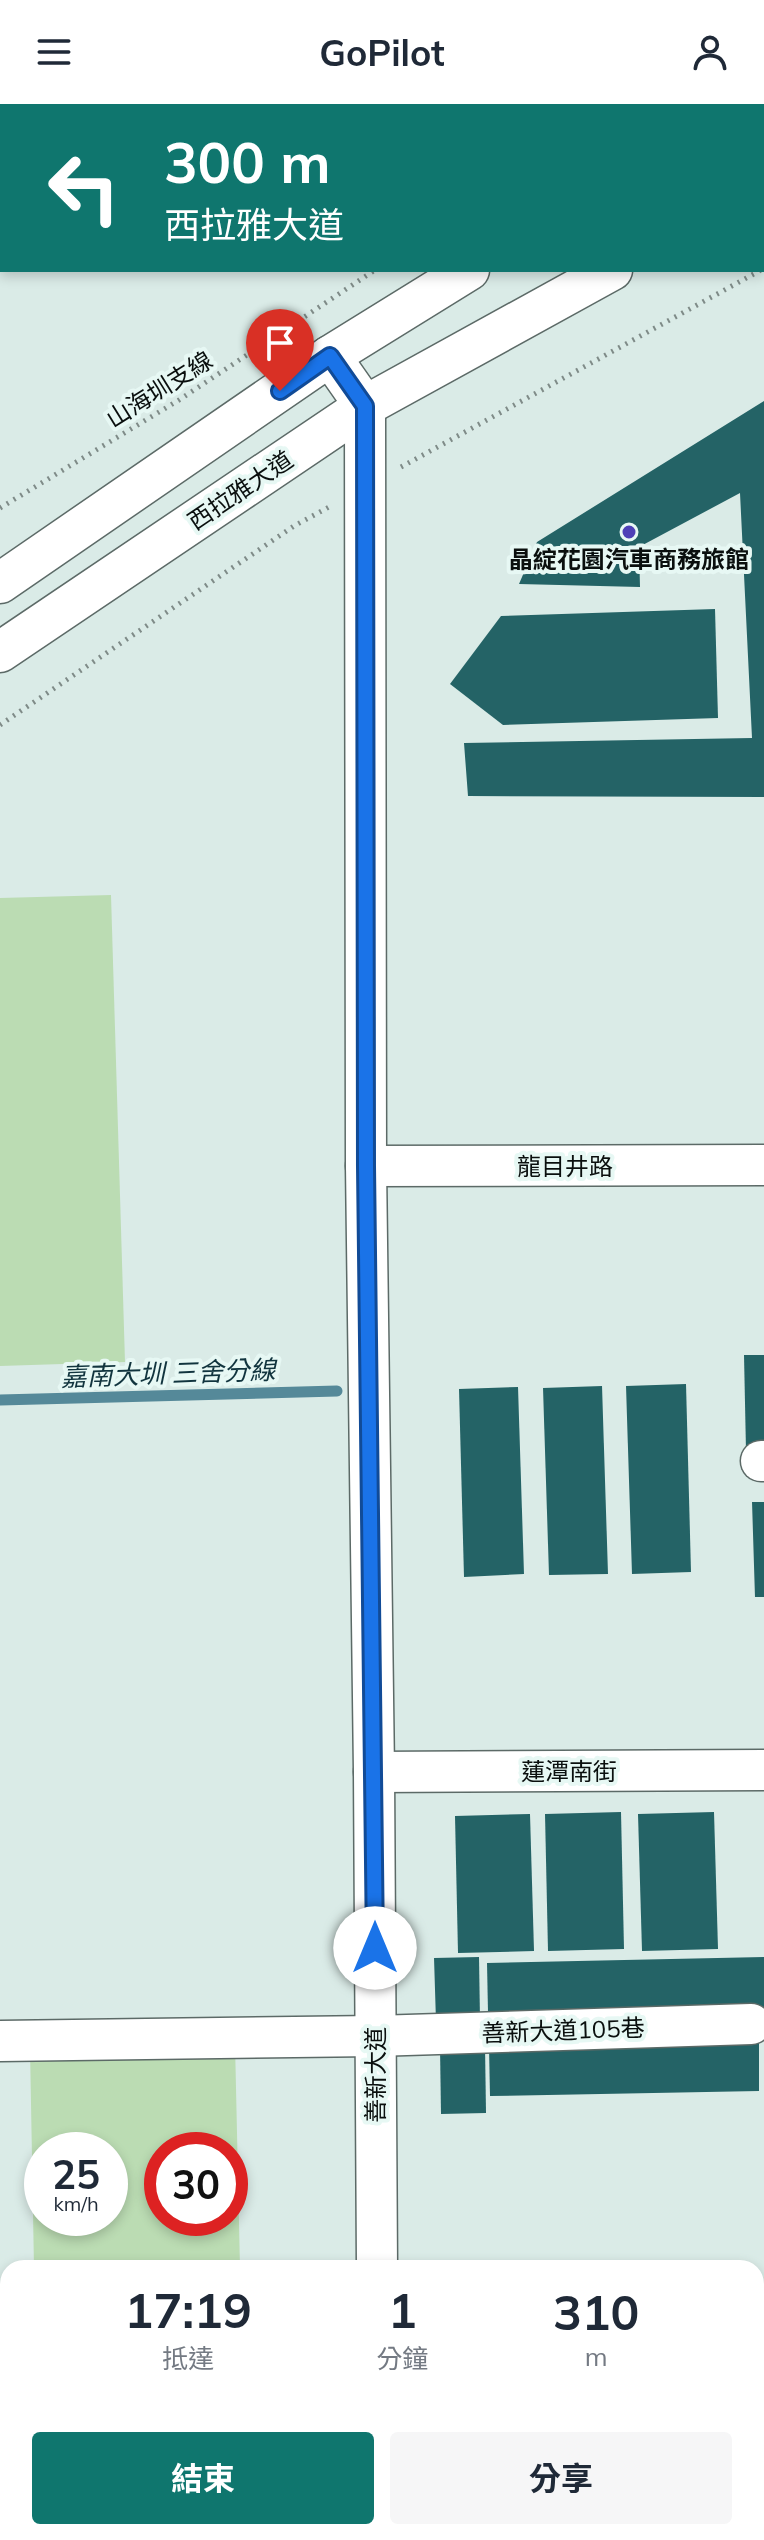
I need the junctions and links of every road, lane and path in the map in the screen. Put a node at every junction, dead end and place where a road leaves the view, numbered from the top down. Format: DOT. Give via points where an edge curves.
graph roads {
  1 [pos="372,272"];
  2 [pos="466,272"];
  3 [pos="608,272"];
  4 [pos="330,356"];
  5 [pos="365,406"];
  6 [pos="0,508"];
  7 [pos="0,583"];
  8 [pos="0,652"];
  9 [pos="764,1165"];
  10 [pos="366,1166"];
  11 [pos="764,1770"];
  12 [pos="374,1772"];
  13 [pos="751,2024"];
  14 [pos="375,2036"];
  15 [pos="0,2041"];
  16 [pos="377,2260"];
  1 -- 6 [label="path, 山海圳支線" via="179,400"];
  2 -- 4 [label="street"];
  3 -- 5 [label="street, 西拉雅大道"];
  4 -- 5 [label="street"];
  4 -- 7 [label="street"];
  5 -- 8 [label="street, 西拉雅大道"];
  5 -- 10 [label="street, 善新大道"];
  9 -- 10 [label="street, 龍目井路"];
  10 -- 12 [label="street, 善新大道"];
  11 -- 12 [label="street, 蓮潭南街"];
  12 -- 14 [label="street, 善新大道"];
  13 -- 14 [label="street, 善新大道105巷"];
  14 -- 15 [label="street, 善新大道105巷"];
  14 -- 16 [label="street, 善新大道"];
}
